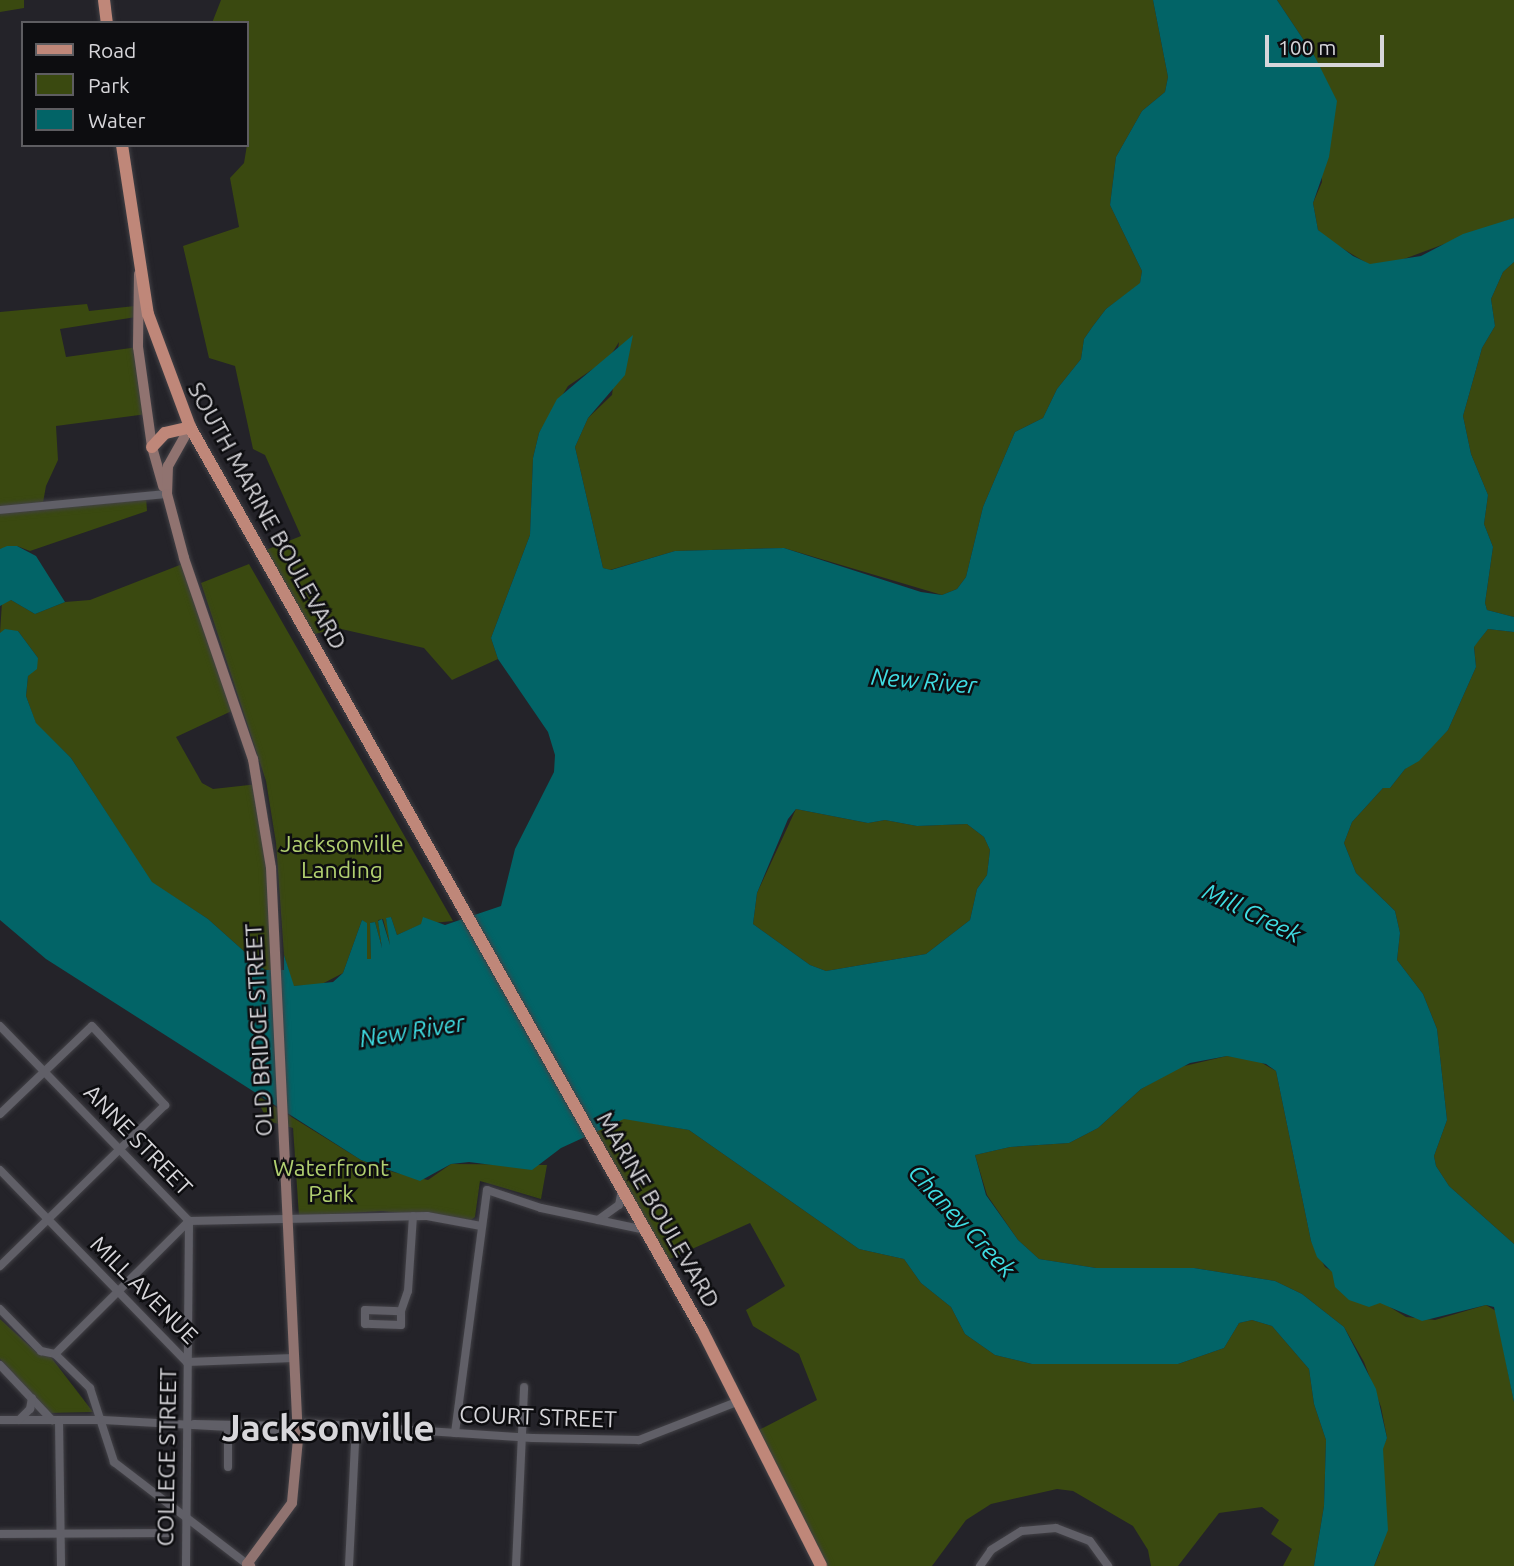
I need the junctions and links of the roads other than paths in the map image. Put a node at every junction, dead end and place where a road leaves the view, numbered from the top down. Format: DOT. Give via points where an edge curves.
graph roads {
  1 [pos="104,0"];
  2 [pos="107,21"];
  3 [pos="122,147"];
  4 [pos="140,268"];
  5 [pos="190,426"];
  6 [pos="152,447"];
  7 [pos="167,494"];
  8 [pos="0,510"];
  9 [pos="447,881"];
  10 [pos="0,1026"];
  11 [pos="45,1072"];
  12 [pos="0,1114"];
  13 [pos="122,1149"];
  14 [pos="0,1170"];
  15 [pos="622,1190"];
  16 [pos="413,1216"];
  17 [pos="46,1219"];
  18 [pos="598,1220"];
  19 [pos="189,1221"];
  20 [pos="290,1221"];
  21 [pos="481,1226"];
  22 [pos="645,1230"];
  23 [pos="0,1266"];
  24 [pos="117,1292"];
  25 [pos="0,1309"];
  26 [pos="401,1311"];
  27 [pos="55,1354"];
  28 [pos="294,1358"];
  29 [pos="187,1362"];
  30 [pos="0,1365"];
  31 [pos="524,1387"];
  32 [pos="32,1398"];
  33 [pos="739,1401"];
  34 [pos="0,1420"];
  35 [pos="19,1420"];
  36 [pos="56,1420"];
  37 [pos="103,1420"];
  38 [pos="190,1424"];
  39 [pos="293,1425"];
  40 [pos="228,1428"];
  41 [pos="365,1429"];
  42 [pos="456,1433"];
  43 [pos="520,1437"];
  44 [pos="228,1467"];
  45 [pos="185,1520"];
  46 [pos="168,1533"];
  47 [pos="0,1534"];
  48 [pos="60,1535"];
  49 [pos="249,1565"];
  50 [pos="61,1566"];
  51 [pos="186,1566"];
  52 [pos="349,1566"];
  53 [pos="516,1566"];
  54 [pos="821,1566"];
  55 [pos="980,1566"];
  56 [pos="1108,1566"];
  1 -- 2 [label="main road"];
  3 -- 4 [label="main road, SOUTH MARINE BOULEVARD"];
  4 -- 5 [label="main road, SOUTH MARINE BOULEVARD" via="160,354"];
  4 -- 6 [label="main road, OLD BRIDGE STREET" via="137,337"];
  5 -- 6 [label="main road" via="165,433"];
  5 -- 7 [label="main road, OLD BRIDGE STREET" via="168,466"];
  5 -- 9 [label="main road, SOUTH MARINE BOULEVARD"];
  6 -- 7 [label="main road, OLD BRIDGE STREET"];
  7 -- 8 [label="street"];
  7 -- 20 [label="main road, OLD BRIDGE STREET" via="261,793 268,830"];
  9 -- 15 [label="main road, MARINE BOULEVARD"];
  10 -- 11 [label="street, ANNE STREET"];
  11 -- 12 [label="street"];
  11 -- 13 [label="street, ANNE STREET"];
  11 -- 13 [label="street" via="92,1026 165,1105"];
  13 -- 17 [label="street"];
  13 -- 19 [label="street, ANNE STREET"];
  14 -- 17 [label="street, MILL AVENUE"];
  15 -- 18 [label="street" via="619,1205"];
  15 -- 22 [label="main road, MARINE BOULEVARD"];
  16 -- 20 [label="street, ANNE STREET"];
  16 -- 21 [label="street, ANNE STREET"];
  16 -- 26 [label="street" via="408,1291"];
  17 -- 23 [label="street"];
  17 -- 24 [label="street, MILL AVENUE"];
  18 -- 21 [label="street" via="486,1190"];
  18 -- 22 [label="street"];
  19 -- 20 [label="street, ANNE STREET"];
  19 -- 24 [label="street"];
  19 -- 29 [label="street, COLLEGE STREET"];
  20 -- 28 [label="main road, OLD BRIDGE STREET"];
  21 -- 42 [label="street"];
  22 -- 33 [label="main road, MARINE BOULEVARD"];
  24 -- 27 [label="street"];
  24 -- 29 [label="street, MILL AVENUE"];
  25 -- 27 [label="street" via="41,1351"];
  26 -- 26 [label="street" via="365,1310 365,1324 401,1325"];
  27 -- 37 [label="street" via="90,1388"];
  28 -- 29 [label="street, MILL AVENUE"];
  28 -- 39 [label="main road, OLD BRIDGE STREET"];
  29 -- 38 [label="street, COLLEGE STREET"];
  30 -- 32 [label="street"];
  31 -- 43 [label="street"];
  32 -- 35 [label="street" via="30,1409"];
  32 -- 36 [label="street"];
  33 -- 43 [label="street, COURT STREET" via="639,1440"];
  33 -- 54 [label="main road, MARINE BOULEVARD"];
  34 -- 35 [label="street, COURT STREET"];
  35 -- 36 [label="street, COURT STREET"];
  36 -- 37 [label="street, COURT STREET"];
  36 -- 48 [label="street"];
  37 -- 38 [label="street, COURT STREET"];
  37 -- 45 [label="street" via="114,1462"];
  38 -- 39 [label="street, COURT STREET"];
  38 -- 40 [label="street, COURT STREET"];
  38 -- 45 [label="street, COLLEGE STREET"];
  39 -- 40 [label="street, COURT STREET" via="283,1430"];
  39 -- 41 [label="street, COURT STREET"];
  39 -- 49 [label="main road, OLD BRIDGE STREET" via="292,1503"];
  40 -- 44 [label="street"];
  41 -- 42 [label="street, COURT STREET"];
  41 -- 52 [label="street" via="355,1442"];
  42 -- 43 [label="street, COURT STREET"];
  43 -- 53 [label="street"];
  45 -- 49 [label="street"];
  45 -- 51 [label="street, COLLEGE STREET"];
  46 -- 48 [label="street"];
  47 -- 48 [label="street"];
  48 -- 50 [label="street"];
  55 -- 56 [label="street" via="1005,1540 1022,1531 1048,1528 1090,1541"];
}
